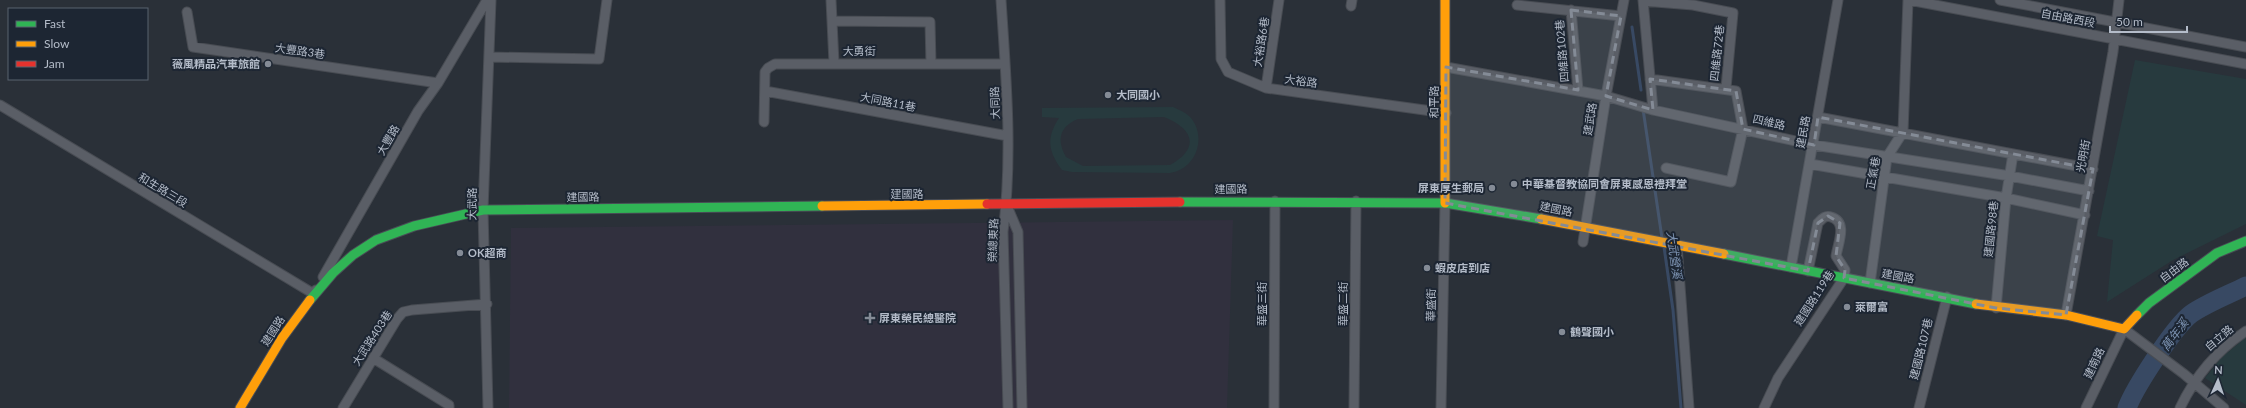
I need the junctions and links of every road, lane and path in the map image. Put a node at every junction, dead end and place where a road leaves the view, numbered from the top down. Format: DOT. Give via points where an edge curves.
graph roads {
  1 [pos="487,0"];
  2 [pos="491,0"];
  3 [pos="607,0"];
  4 [pos="831,0"];
  5 [pos="1001,0"];
  6 [pos="1220,0"];
  7 [pos="1280,0"];
  8 [pos="1445,0"];
  9 [pos="1624,0"];
  10 [pos="1643,0"];
  11 [pos="1838,0"];
  12 [pos="1908,0"];
  13 [pos="2000,0"];
  14 [pos="2119,0"];
  15 [pos="1517,5"];
  16 [pos="1571,10"];
  17 [pos="186,12"];
  18 [pos="1621,16"];
  19 [pos="832,21"];
  20 [pos="2116,22"];
  21 [pos="2115,39"];
  22 [pos="2246,47"];
  23 [pos="489,57"];
  24 [pos="834,63"];
  25 [pos="931,64"];
  26 [pos="1005,64"];
  27 [pos="2246,64"];
  28 [pos="1446,67"];
  29 [pos="1650,79"];
  30 [pos="438,83"];
  31 [pos="1266,88"];
  32 [pos="1726,88"];
  33 [pos="1578,90"];
  34 [pos="765,91"];
  35 [pos="1606,96"];
  36 [pos="0,105"];
  37 [pos="1646,108"];
  38 [pos="1446,114"];
  39 [pos="1818,117"];
  40 [pos="764,122"];
  41 [pos="1743,129"];
  42 [pos="1903,132"];
  43 [pos="1008,136"];
  44 [pos="1814,145"];
  45 [pos="2013,154"];
  46 [pos="1887,157"];
  47 [pos="1810,164"];
  48 [pos="1666,168"];
  49 [pos="2093,169"];
  50 [pos="1884,176"];
  51 [pos="2010,176"];
  52 [pos="2089,191"];
  53 [pos="2006,198"];
  54 [pos="1275,200"];
  55 [pos="1356,201"];
  56 [pos="1445,203"];
  57 [pos="1007,205"];
  58 [pos="484,210"];
  59 [pos="2085,215"];
  60 [pos="1586,227"];
  61 [pos="2246,241"];
  62 [pos="1584,242"];
  63 [pos="1677,245"];
  64 [pos="1791,267"];
  65 [pos="1808,271"];
  66 [pos="1844,278"];
  67 [pos="1870,283"];
  68 [pos="314,294"];
  69 [pos="1947,297"];
  70 [pos="487,304"];
  71 [pos="1996,308"];
  72 [pos="2066,315"];
  73 [pos="2124,329"];
  74 [pos="2246,331"];
  75 [pos="373,358"];
  76 [pos="1021,365"];
  77 [pos="1007,366"];
  78 [pos="2193,382"];
  79 [pos="240,408"];
  80 [pos="343,408"];
  81 [pos="449,408"];
  82 [pos="488,408"];
  83 [pos="1008,408"];
  84 [pos="1022,408"];
  85 [pos="1274,408"];
  86 [pos="1354,408"];
  87 [pos="1441,408"];
  88 [pos="1689,408"];
  89 [pos="1764,408"];
  90 [pos="1919,408"];
  91 [pos="2086,408"];
  92 [pos="2180,408"];
  93 [pos="2224,408"];
  1 -- 30 [label="street, 大豐路"];
  2 -- 23 [label="street, 大武路"];
  3 -- 23 [label="street" via="600,59"];
  4 -- 19 [label="street"];
  5 -- 26 [label="street, 大同路"];
  6 -- 31 [label="street, 大裕路" via="1221,59 1224,67 1228,72"];
  7 -- 31 [label="street, 大裕路6巷"];
  8 -- 28 [label="main road, 和平路"];
  9 -- 18 [label="street, 建武路"];
  10 -- 29 [label="street"];
  10 -- 32 [label="street, 四維路72巷" via="1693,5 1734,13"];
  11 -- 39 [label="street, 建民路"];
  12 -- 21 [label="street, 自由路西段"];
  12 -- 42 [label="street"];
  13 -- 20 [label="street, 自由路西段"];
  14 -- 20 [label="street, 光明街"];
  15 -- 16 [label="street"];
  16 -- 18 [label="street"];
  16 -- 33 [label="street, 四維路102巷"];
  17 -- 30 [label="street, 大豐路3巷" via="193,47"];
  18 -- 35 [label="street, 建武路"];
  19 -- 24 [label="street"];
  19 -- 25 [label="street" via="930,22"];
  20 -- 21 [label="street, 光明街"];
  20 -- 22 [label="street, 自由路西段"];
  21 -- 27 [label="street, 自由路西段"];
  21 -- 49 [label="street, 光明街"];
  23 -- 58 [label="street, 大武路"];
  24 -- 25 [label="street, 大勇街"];
  24 -- 34 [label="street, 大勇街" via="776,64 765,72"];
  25 -- 26 [label="street, 大勇街"];
  26 -- 43 [label="street, 大同路"];
  28 -- 33 [label="street, 四維路"];
  28 -- 38 [label="main road, 和平路"];
  29 -- 32 [label="street"];
  29 -- 37 [label="street"];
  30 -- 68 [label="street, 大豐路" via="418,111"];
  31 -- 38 [label="street, 大裕路"];
  32 -- 41 [label="street, 四維路72巷" via="1736,90"];
  33 -- 35 [label="street, 四維路"];
  34 -- 40 [label="street, 大勇街"];
  34 -- 43 [label="street, 大同路11巷"];
  35 -- 37 [label="street, 四維路"];
  35 -- 60 [label="street, 建武路"];
  36 -- 68 [label="street, 和生路三段"];
  37 -- 41 [label="street, 四維路"];
  38 -- 56 [label="main road, 和平路"];
  39 -- 42 [label="street"];
  39 -- 44 [label="street, 建民路"];
  41 -- 44 [label="street, 四維路"];
  41 -- 48 [label="street" via="1732,182"];
  42 -- 45 [label="street"];
  42 -- 46 [label="street, 正氣巷"];
  43 -- 57 [label="street, 大同路"];
  44 -- 46 [label="street, 四維路"];
  44 -- 47 [label="street, 建民路"];
  45 -- 49 [label="street"];
  45 -- 51 [label="street, 建國路98巷"];
  46 -- 50 [label="street, 正氣巷"];
  46 -- 51 [label="street, 四維路"];
  47 -- 50 [label="street"];
  47 -- 64 [label="street, 建民路"];
  49 -- 52 [label="street, 光明街"];
  50 -- 53 [label="street"];
  50 -- 67 [label="street, 正氣巷"];
  51 -- 52 [label="street, 四維路"];
  51 -- 53 [label="street, 建國路98巷"];
  52 -- 59 [label="street, 光明街"];
  53 -- 59 [label="street"];
  53 -- 71 [label="street, 建國路98巷"];
  54 -- 55 [label="main road, 建國路"];
  54 -- 57 [label="main road, 建國路"];
  54 -- 85 [label="street, 華盛三街"];
  55 -- 56 [label="main road, 建國路"];
  55 -- 86 [label="street, 華盛二街"];
  56 -- 60 [label="main road, 建國路"];
  56 -- 87 [label="street, 華盛街"];
  57 -- 58 [label="main road, 建國路"];
  57 -- 76 [label="street, 榮總東路" via="1018,232"];
  57 -- 77 [label="street, 榮總東路" via="1003,232"];
  58 -- 68 [label="main road, 建國路" via="403,229 376,239 346,260"];
  58 -- 70 [label="street, 大武路"];
  59 -- 72 [label="street, 光明街"];
  60 -- 62 [label="street, 建武路"];
  60 -- 63 [label="main road, 建國路"];
  61 -- 73 [label="main road, 自由路" via="2217,253 2148,304"];
  63 -- 64 [label="main road, 建國路"];
  63 -- 88 [label="street"];
  64 -- 65 [label="main road, 建國路"];
  65 -- 66 [label="main road, 建國路"];
  65 -- 66 [label="street, 建國路119巷" via="1818,223 1828,216 1840,223 1836,256 1845,270"];
  66 -- 67 [label="main road, 建國路"];
  66 -- 89 [label="street, 建國路119巷" via="1786,365"];
  67 -- 69 [label="main road, 建國路"];
  68 -- 79 [label="main road, 建國路" via="286,332"];
  69 -- 71 [label="main road, 建國路"];
  69 -- 90 [label="street, 建國路107巷"];
  70 -- 75 [label="street, 大武路403巷" via="403,312"];
  70 -- 82 [label="street, 大武路"];
  71 -- 72 [label="main road, 建國路"];
  72 -- 73 [label="main road, 建國路"];
  73 -- 78 [label="street"];
  73 -- 91 [label="street, 建南路"];
  74 -- 78 [label="street, 自立路" via="2203,367"];
  75 -- 80 [label="street, 大武路403巷"];
  75 -- 81 [label="street" via="449,405"];
  76 -- 77 [label="street"];
  76 -- 84 [label="street, 榮總東路"];
  77 -- 83 [label="street, 榮總東路"];
  78 -- 92 [label="street, 自立路"];
  78 -- 93 [label="street"];
}
